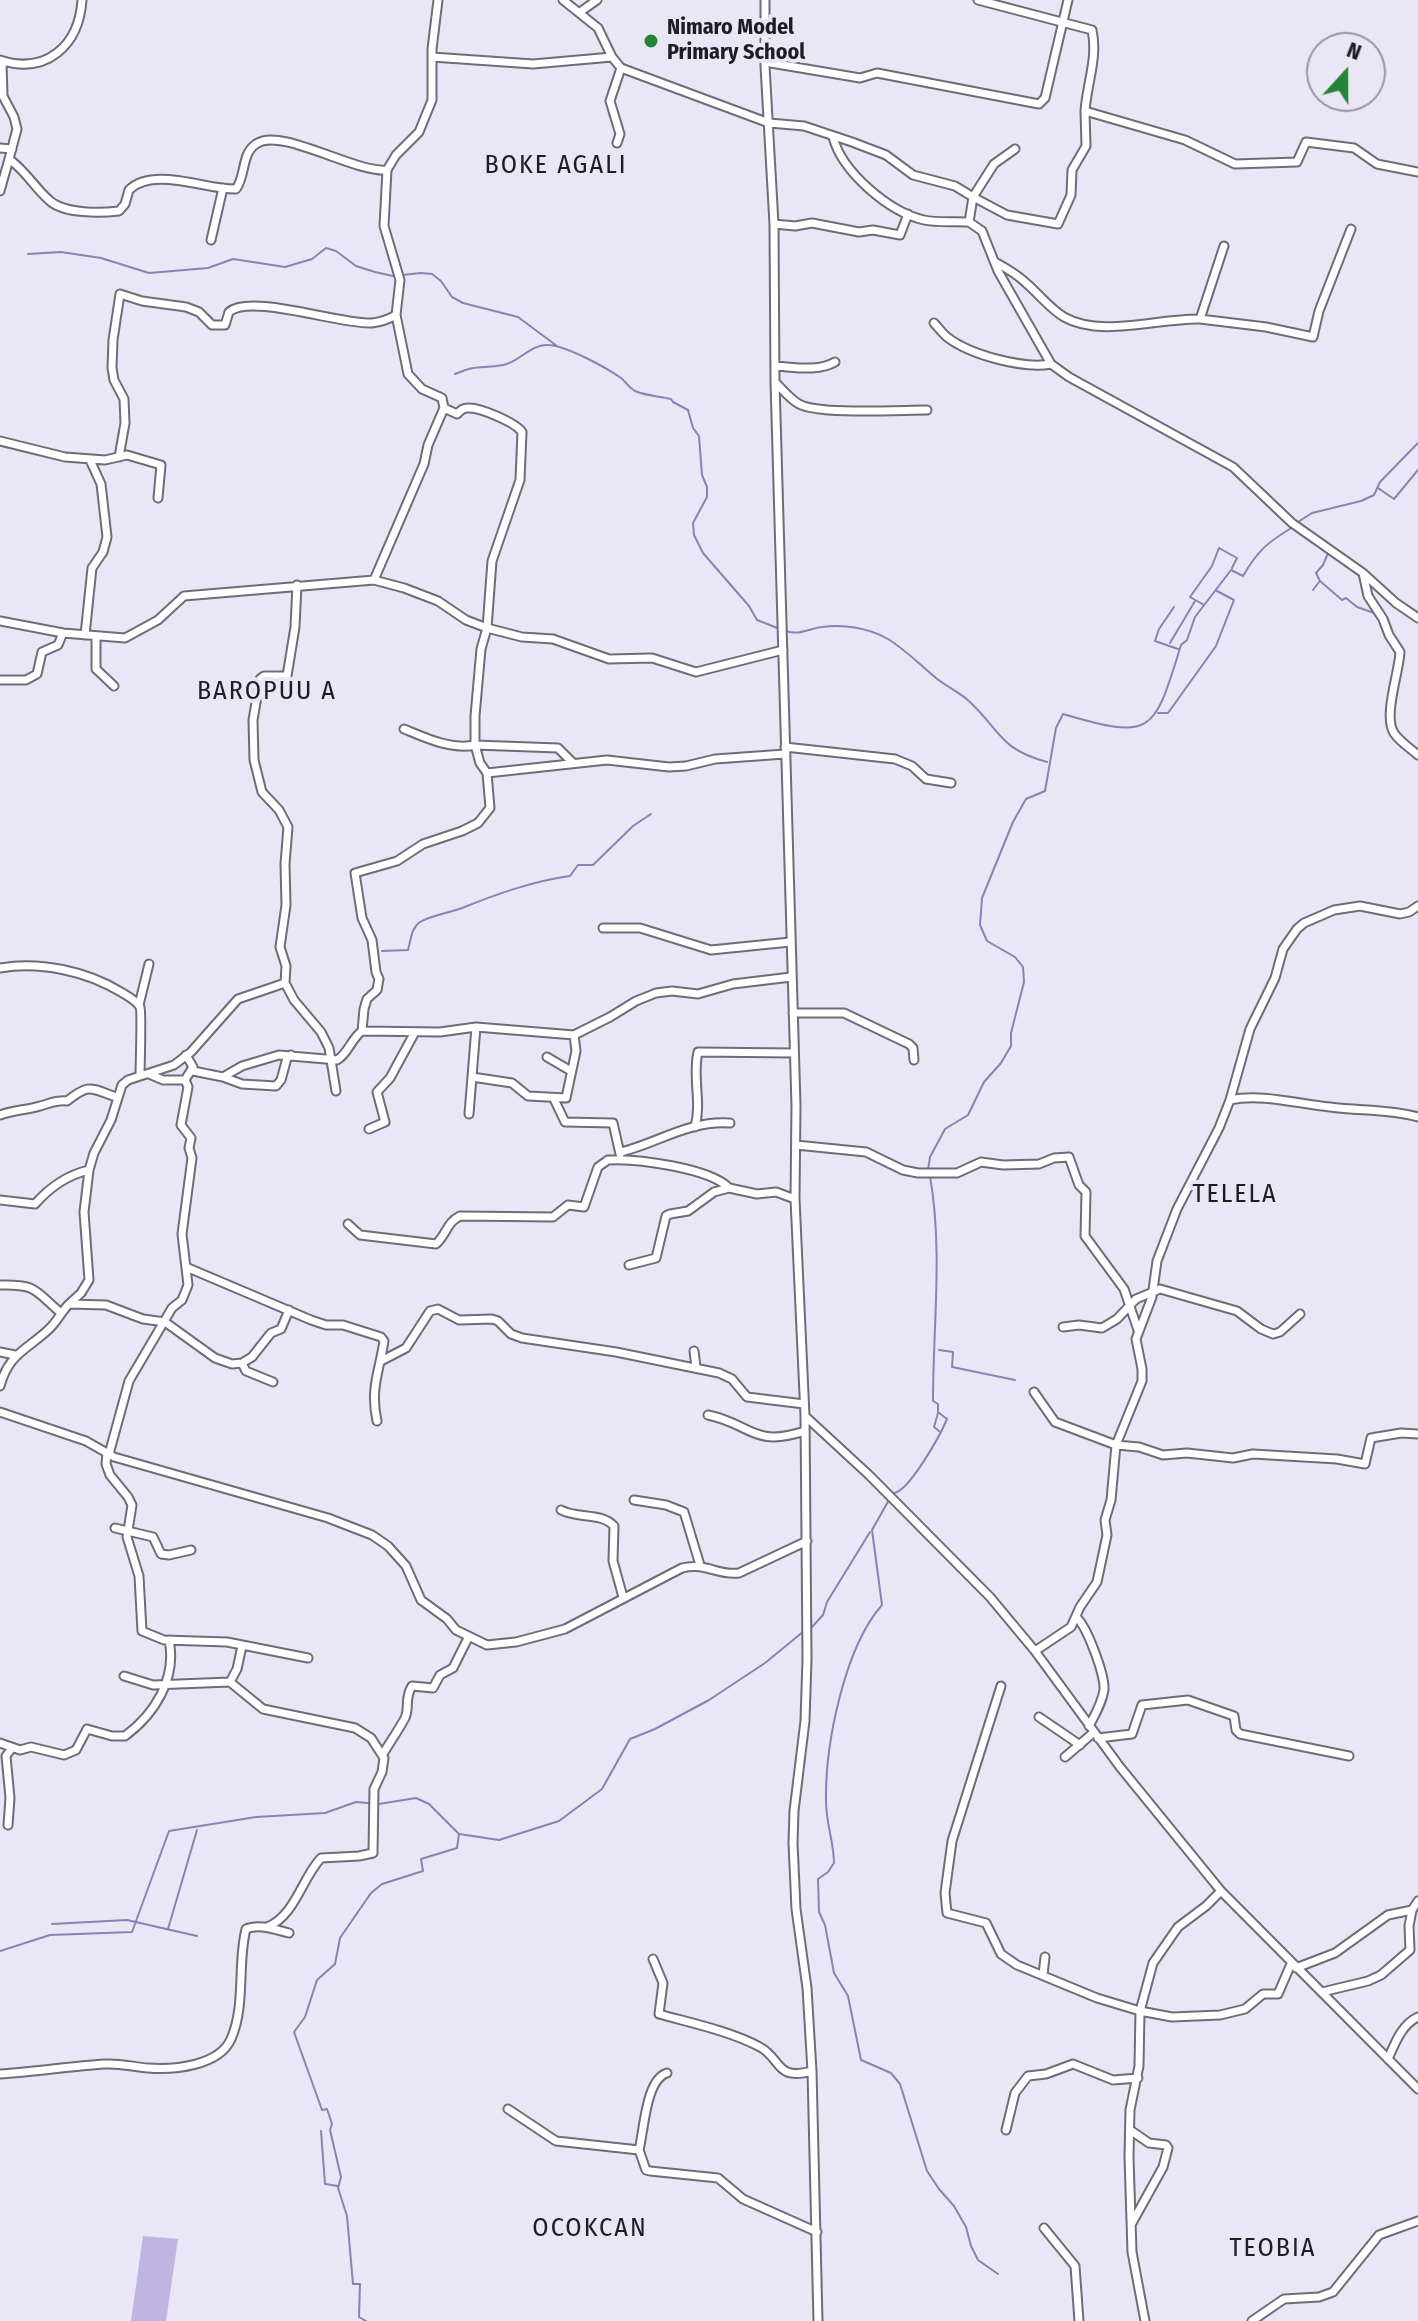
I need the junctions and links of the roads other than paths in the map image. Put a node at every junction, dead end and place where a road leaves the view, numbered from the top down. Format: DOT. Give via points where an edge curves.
graph roads {
  1 [pos="82,0"];
  2 [pos="438,0"];
  3 [pos="563,0"];
  4 [pos="597,0"];
  5 [pos="978,0"];
  6 [pos="1068,0"];
  7 [pos="767,1"];
  8 [pos="580,12"];
  9 [pos="1063,23"];
  10 [pos="432,57"];
  11 [pos="612,57"];
  12 [pos="1,60"];
  13 [pos="765,62"];
  14 [pos="621,68"];
  15 [pos="1085,111"];
  16 [pos="769,123"];
  17 [pos="833,137"];
  18 [pos="617,143"];
  19 [pos="0,148"];
  20 [pos="12,149"];
  21 [pos="1015,149"];
  22 [pos="9,159"];
  23 [pos="387,170"];
  24 [pos="1418,172"];
  25 [pos="223,188"];
  26 [pos="0,191"];
  27 [pos="973,197"];
  28 [pos="908,214"];
  29 [pos="969,222"];
  30 [pos="774,224"];
  31 [pos="1351,229"];
  32 [pos="211,240"];
  33 [pos="1224,246"];
  34 [pos="995,262"];
  35 [pos="396,315"];
  36 [pos="1200,319"];
  37 [pos="934,323"];
  38 [pos="835,362"];
  39 [pos="1051,364"];
  40 [pos="775,366"];
  41 [pos="775,382"];
  42 [pos="444,408"];
  43 [pos="927,410"];
  44 [pos="0,441"];
  45 [pos="119,457"];
  46 [pos="90,460"];
  47 [pos="158,498"];
  48 [pos="1363,573"];
  49 [pos="374,580"];
  50 [pos="297,585"];
  51 [pos="1418,618"];
  52 [pos="0,621"];
  53 [pos="487,628"];
  54 [pos="63,633"];
  55 [pos="85,635"];
  56 [pos="96,637"];
  57 [pos="783,650"];
  58 [pos="0,680"];
  59 [pos="114,686"];
  60 [pos="404,729"];
  61 [pos="475,745"];
  62 [pos="785,751"];
  63 [pos="1418,755"];
  64 [pos="573,763"];
  65 [pos="487,773"];
  66 [pos="951,783"];
  67 [pos="1418,906"];
  68 [pos="603,928"];
  69 [pos="790,942"];
  70 [pos="149,964"];
  71 [pos="0,968"];
  72 [pos="791,977"];
  73 [pos="285,983"];
  74 [pos="139,1005"];
  75 [pos="793,1013"];
  76 [pos="476,1027"];
  77 [pos="362,1031"];
  78 [pos="415,1032"];
  79 [pos="574,1035"];
  80 [pos="794,1053"];
  81 [pos="186,1055"];
  82 [pos="291,1055"];
  83 [pos="547,1057"];
  84 [pos="332,1060"];
  85 [pos="914,1060"];
  86 [pos="193,1071"];
  87 [pos="571,1071"];
  88 [pos="144,1075"];
  89 [pos="223,1077"];
  90 [pos="472,1077"];
  91 [pos="185,1080"];
  92 [pos="336,1091"];
  93 [pos="116,1097"];
  94 [pos="554,1099"];
  95 [pos="1230,1100"];
  96 [pos="469,1114"];
  97 [pos="0,1115"];
  98 [pos="1418,1117"];
  99 [pos="730,1123"];
  100 [pos="695,1127"];
  101 [pos="369,1129"];
  102 [pos="796,1145"];
  103 [pos="620,1156"];
  104 [pos="89,1170"];
  105 [pos="729,1188"];
  106 [pos="795,1199"];
  107 [pos="0,1200"];
  108 [pos="348,1224"];
  109 [pos="629,1265"];
  110 [pos="186,1267"];
  111 [pos="0,1285"];
  112 [pos="1152,1292"];
  113 [pos="69,1304"];
  114 [pos="1128,1307"];
  115 [pos="289,1310"];
  116 [pos="61,1313"];
  117 [pos="1300,1314"];
  118 [pos="165,1322"];
  119 [pos="1063,1327"];
  120 [pos="1138,1330"];
  121 [pos="694,1351"];
  122 [pos="0,1352"];
  123 [pos="15,1355"];
  124 [pos="381,1361"];
  125 [pos="242,1363"];
  126 [pos="696,1367"];
  127 [pos="273,1382"];
  128 [pos="0,1386"];
  129 [pos="1034,1392"];
  130 [pos="804,1404"];
  131 [pos="0,1412"];
  132 [pos="708,1415"];
  133 [pos="805,1416"];
  134 [pos="377,1421"];
  135 [pos="805,1431"];
  136 [pos="1418,1434"];
  137 [pos="1116,1445"];
  138 [pos="108,1454"];
  139 [pos="634,1500"];
  140 [pos="561,1510"];
  141 [pos="115,1528"];
  142 [pos="128,1533"];
  143 [pos="807,1541"];
  144 [pos="191,1550"];
  145 [pos="700,1565"];
  146 [pos="623,1597"];
  147 [pos="1076,1617"];
  148 [pos="468,1638"];
  149 [pos="169,1640"];
  150 [pos="242,1646"];
  151 [pos="1035,1651"];
  152 [pos="308,1658"];
  153 [pos="124,1676"];
  154 [pos="230,1682"];
  155 [pos="165,1685"];
  156 [pos="1001,1686"];
  157 [pos="1039,1717"];
  158 [pos="1093,1732"];
  159 [pos="0,1743"];
  160 [pos="1080,1745"];
  161 [pos="12,1748"];
  162 [pos="383,1754"];
  163 [pos="1349,1756"];
  164 [pos="1065,1757"];
  165 [pos="8,1825"];
  166 [pos="1221,1891"];
  167 [pos="1418,1901"];
  168 [pos="1412,1910"];
  169 [pos="267,1927"];
  170 [pos="289,1933"];
  171 [pos="1045,1957"];
  172 [pos="653,1959"];
  173 [pos="1293,1966"];
  174 [pos="1043,1975"];
  175 [pos="1322,1992"];
  176 [pos="1140,2011"];
  177 [pos="1418,2017"];
  178 [pos="1388,2059"];
  179 [pos="812,2071"];
  180 [pos="667,2073"];
  181 [pos="0,2074"];
  182 [pos="1138,2078"];
  183 [pos="1418,2089"];
  184 [pos="508,2109"];
  185 [pos="1006,2130"];
  186 [pos="1130,2130"];
  187 [pos="639,2150"];
  188 [pos="1418,2221"];
  189 [pos="1131,2225"];
  190 [pos="1044,2228"];
  191 [pos="817,2232"];
  192 [pos="818,2321"];
  193 [pos="1079,2321"];
  194 [pos="1145,2321"];
  195 [pos="1252,2321"];
  1 -- 12 [label="street" via="79,21 57,53 38,64"];
  2 -- 10 [label="street"];
  3 -- 8 [label="street"];
  4 -- 8 [label="street"];
  5 -- 9 [label="street"];
  6 -- 9 [label="street"];
  7 -- 13 [label="street"];
  8 -- 11 [label="street" via="598,28"];
  9 -- 13 [label="street" via="1045,98 1039,104 877,73 860,78"];
  9 -- 15 [label="street" via="1087,27 1094,34 1094,69"];
  10 -- 11 [label="street" via="533,64"];
  10 -- 23 [label="street" via="433,90 425,122"];
  11 -- 14 [label="street"];
  12 -- 20 [label="street" via="3,96 16,122"];
  13 -- 16 [label="street"];
  14 -- 16 [label="street"];
  14 -- 18 [label="street" via="610,101 620,134"];
  15 -- 24 [label="street" via="1185,140 1240,165 1297,162 1306,142 1354,148 1377,164"];
  15 -- 27 [label="street" via="1086,146 1072,170 1071,195 1058,224 1007,215"];
  16 -- 17 [label="street" via="804,126"];
  16 -- 30 [label="street"];
  17 -- 27 [label="street" via="886,155 913,175 955,186"];
  17 -- 28 [label="street" via="847,169"];
  19 -- 20 [label="street"];
  20 -- 22 [label="street"];
  21 -- 27 [label="street" via="994,164"];
  22 -- 25 [label="street" via="50,201 77,210 119,211 129,190 144,180"];
  22 -- 26 [label="street"];
  23 -- 25 [label="street" via="274,138 251,149 236,189"];
  23 -- 35 [label="street" via="384,226 400,280"];
  25 -- 32 [label="street"];
  27 -- 29 [label="street"];
  28 -- 29 [label="street"];
  28 -- 30 [label="street" via="900,235 812,223"];
  29 -- 34 [label="street" via="982,231"];
  30 -- 40 [label="street"];
  31 -- 36 [label="street" via="1313,337"];
  33 -- 36 [label="street"];
  34 -- 36 [label="street" via="1025,281 1057,313 1086,326"];
  34 -- 39 [label="street"];
  35 -- 42 [label="street" via="408,374 422,389 442,398"];
  35 -- 45 [label="street" via="368,323 240,306 219,327 193,309 120,294 112,359 114,380 124,399"];
  37 -- 39 [label="street" via="948,339 1005,361"];
  38 -- 40 [label="street" via="814,368"];
  39 -- 48 [label="street" via="1233,467 1286,518"];
  40 -- 41 [label="street"];
  41 -- 43 [label="street" via="809,407"];
  41 -- 57 [label="street"];
  42 -- 49 [label="street"];
  42 -- 53 [label="street" via="457,414 472,408 514,423 522,432 520,480 492,561"];
  44 -- 46 [label="street"];
  45 -- 46 [label="street"];
  45 -- 47 [label="street" via="162,466"];
  46 -- 55 [label="street" via="101,484 107,537 92,568"];
  48 -- 51 [label="street"];
  48 -- 63 [label="street" via="1368,596 1400,652 1391,726"];
  49 -- 50 [label="street"];
  49 -- 53 [label="street" via="438,601"];
  50 -- 56 [label="street" via="184,596 143,630 125,638"];
  50 -- 73 [label="street" via="287,676 260,679 253,720 262,792 288,827 280,947"];
  52 -- 54 [label="street"];
  53 -- 57 [label="street" via="553,639 609,659 652,658 696,672"];
  53 -- 61 [label="street"];
  54 -- 55 [label="street"];
  54 -- 58 [label="street" via="58,645 42,652 32,678"];
  55 -- 56 [label="street"];
  56 -- 59 [label="street" via="96,669"];
  57 -- 62 [label="street"];
  60 -- 61 [label="street" via="439,743"];
  61 -- 64 [label="street" via="558,748"];
  61 -- 65 [label="street"];
  62 -- 64 [label="street" via="669,767 607,760"];
  62 -- 66 [label="street" via="895,759 926,779"];
  62 -- 69 [label="street"];
  64 -- 65 [label="street"];
  65 -- 77 [label="street" via="490,808 478,823 423,844 397,861 355,873 379,979 367,999"];
  67 -- 95 [label="street" via="1400,914 1351,906 1297,929 1283,949 1250,1029"];
  68 -- 69 [label="street" via="640,928 711,950"];
  69 -- 72 [label="street"];
  70 -- 74 [label="street"];
  71 -- 74 [label="street" via="58,968 111,986"];
  72 -- 75 [label="street"];
  72 -- 79 [label="street" via="698,994 656,993"];
  73 -- 81 [label="street" via="238,999"];
  73 -- 84 [label="street" via="321,1032"];
  74 -- 88 [label="street"];
  75 -- 80 [label="street"];
  75 -- 85 [label="street" via="844,1013 909,1044"];
  76 -- 78 [label="street"];
  76 -- 79 [label="street"];
  76 -- 90 [label="street"];
  77 -- 78 [label="street"];
  77 -- 84 [label="street" via="344,1055"];
  78 -- 101 [label="street" via="377,1092 385,1122"];
  79 -- 87 [label="street"];
  80 -- 100 [label="street" via="698,1052"];
  80 -- 102 [label="street"];
  81 -- 86 [label="street"];
  81 -- 88 [label="street"];
  82 -- 84 [label="street"];
  82 -- 89 [label="street" via="242,1066"];
  82 -- 89 [label="street" via="276,1086"];
  83 -- 87 [label="street"];
  84 -- 92 [label="street"];
  86 -- 89 [label="street"];
  86 -- 91 [label="street"];
  87 -- 94 [label="street" via="568,1097"];
  88 -- 91 [label="street"];
  88 -- 93 [label="street" via="128,1080"];
  90 -- 94 [label="street" via="512,1083 528,1096"];
  90 -- 96 [label="street"];
  91 -- 110 [label="street" via="181,1125 191,1138 192,1158 182,1234"];
  93 -- 97 [label="street" via="90,1088 70,1100"];
  93 -- 104 [label="street"];
  94 -- 103 [label="street" via="565,1122 613,1123"];
  95 -- 98 [label="street" via="1262,1097"];
  95 -- 112 [label="street" via="1169,1227"];
  99 -- 100 [label="street"];
  100 -- 103 [label="street" via="662,1135"];
  102 -- 106 [label="street"];
  102 -- 114 [label="street" via="866,1152 918,1173 957,1173 981,1162 1039,1164 1069,1157 1086,1192 1085,1236 1124,1289"];
  103 -- 105 [label="street" via="682,1169"];
  103 -- 108 [label="street" via="598,1167 584,1207 568,1205 553,1217 460,1216 450,1221 436,1244 360,1235"];
  104 -- 107 [label="street" via="46,1190 35,1204"];
  104 -- 113 [label="street" via="84,1212 89,1280"];
  105 -- 106 [label="street"];
  105 -- 109 [label="street" via="688,1211 670,1214 662,1226 658,1256"];
  106 -- 130 [label="street"];
  110 -- 115 [label="street"];
  110 -- 118 [label="street" via="186,1293"];
  111 -- 116 [label="street" via="36,1289"];
  112 -- 114 [label="street"];
  112 -- 117 [label="street" via="1163,1289 1220,1305 1273,1334"];
  112 -- 120 [label="street"];
  113 -- 116 [label="street"];
  113 -- 118 [label="street" via="106,1305"];
  114 -- 119 [label="street" via="1102,1328"];
  114 -- 120 [label="street"];
  115 -- 124 [label="street" via="381,1337"];
  115 -- 125 [label="street" via="281,1329"];
  116 -- 123 [label="street"];
  118 -- 125 [label="street" via="215,1358"];
  118 -- 138 [label="street" via="129,1381"];
  120 -- 137 [label="street" via="1135,1343 1142,1381"];
  121 -- 126 [label="street"];
  122 -- 123 [label="street"];
  123 -- 128 [label="street"];
  124 -- 126 [label="street" via="406,1348 430,1311 438,1309 459,1320 498,1321 522,1338"];
  124 -- 134 [label="street" via="374,1385"];
  125 -- 127 [label="street" via="246,1371"];
  126 -- 130 [label="street" via="729,1377 747,1397"];
  129 -- 137 [label="street" via="1055,1422"];
  130 -- 133 [label="street"];
  131 -- 138 [label="street" via="86,1441"];
  132 -- 135 [label="street" via="766,1437"];
  133 -- 135 [label="street"];
  133 -- 151 [label="street" via="916,1521"];
  135 -- 143 [label="street"];
  136 -- 137 [label="street" via="1371,1438 1365,1464 1253,1454 1163,1455"];
  137 -- 147 [label="street" via="1097,1582"];
  138 -- 142 [label="street" via="110,1475 132,1505"];
  138 -- 148 [label="street" via="372,1535 406,1566 421,1600"];
  139 -- 145 [label="street" via="684,1512"];
  140 -- 146 [label="street" via="614,1526 613,1561"];
  141 -- 142 [label="street"];
  142 -- 144 [label="street" via="153,1537 161,1554"];
  142 -- 149 [label="street" via="141,1589 142,1630"];
  143 -- 145 [label="street" via="739,1573"];
  143 -- 179 [label="street" via="806,1690 793,1843"];
  145 -- 146 [label="street" via="672,1572"];
  146 -- 148 [label="street" via="548,1635 493,1646"];
  147 -- 151 [label="street"];
  147 -- 158 [label="street" via="1086,1629 1104,1682"];
  148 -- 162 [label="street" via="453,1668 440,1675 433,1688 412,1686 405,1718"];
  149 -- 150 [label="street"];
  149 -- 155 [label="street" via="171,1666"];
  150 -- 152 [label="street"];
  150 -- 154 [label="street"];
  151 -- 158 [label="street"];
  153 -- 155 [label="street"];
  154 -- 155 [label="street"];
  154 -- 162 [label="street" via="263,1709 355,1728"];
  155 -- 161 [label="street" via="156,1706 125,1736 87,1729 76,1750 64,1755"];
  156 -- 174 [label="street" via="952,1841 947,1913 986,1923 1004,1957"];
  157 -- 160 [label="street"];
  158 -- 160 [label="street"];
  158 -- 163 [label="street" via="1132,1734 1142,1705 1186,1700 1234,1716 1240,1734"];
  158 -- 166 [label="street"];
  159 -- 161 [label="street"];
  160 -- 164 [label="street"];
  161 -- 165 [label="street" via="6,1756"];
  162 -- 169 [label="street" via="374,1789 373,1853 321,1858 288,1909"];
  166 -- 173 [label="street"];
  166 -- 176 [label="street" via="1178,1927 1153,1963"];
  167 -- 168 [label="street"];
  168 -- 173 [label="street" via="1388,1915 1319,1961"];
  168 -- 175 [label="street" via="1410,1950 1381,1975"];
  169 -- 170 [label="street"];
  169 -- 181 [label="street" via="246,1929 236,2024 224,2050 215,2056 178,2067 107,2063"];
  171 -- 174 [label="street"];
  172 -- 179 [label="street" via="663,1983 659,2014 762,2048 782,2070"];
  173 -- 175 [label="street"];
  173 -- 176 [label="street" via="1278,1994 1259,1996 1240,2011 1172,2017"];
  174 -- 176 [label="street"];
  175 -- 178 [label="street"];
  176 -- 182 [label="street"];
  177 -- 178 [label="street" via="1396,2040"];
  178 -- 183 [label="street"];
  179 -- 191 [label="street"];
  180 -- 187 [label="street" via="659,2076 650,2095"];
  182 -- 185 [label="street" via="1113,2080 1073,2064 1028,2076 1015,2093"];
  182 -- 186 [label="street"];
  184 -- 187 [label="street" via="556,2141"];
  186 -- 189 [label="street"];
  186 -- 189 [label="street" via="1168,2148"];
  187 -- 191 [label="street" via="646,2170 718,2178 743,2199"];
  188 -- 195 [label="street" via="1379,2235 1333,2292 1284,2299"];
  189 -- 194 [label="street"];
  190 -- 193 [label="street" via="1075,2266"];
  191 -- 192 [label="street"];
}
